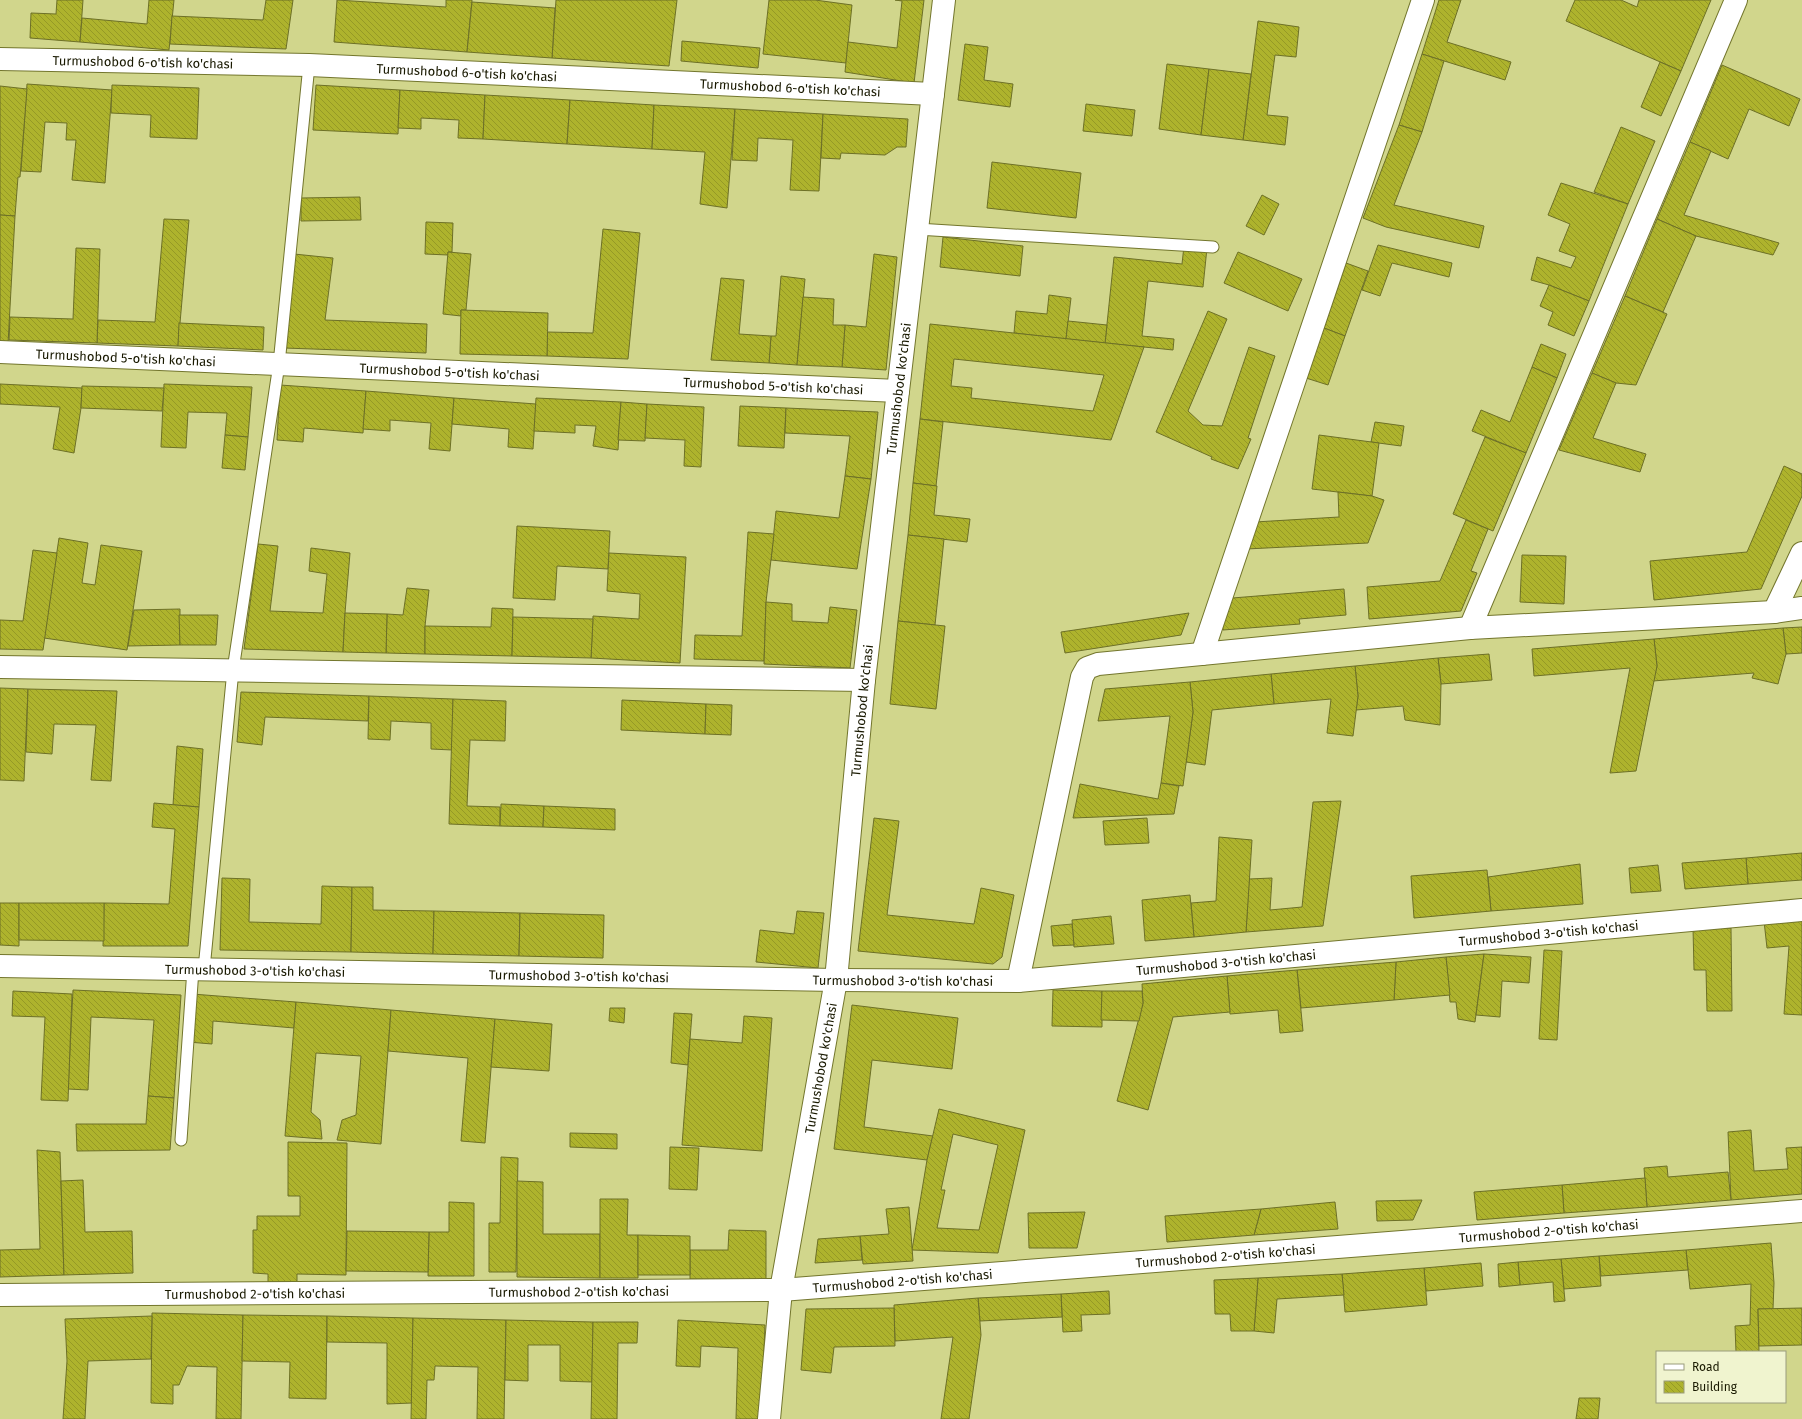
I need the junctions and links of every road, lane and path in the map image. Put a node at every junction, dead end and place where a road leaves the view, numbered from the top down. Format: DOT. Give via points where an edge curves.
graph roads {
  1 [pos="944,0"];
  2 [pos="1423,0"];
  3 [pos="1736,0"];
  4 [pos="0,59"];
  5 [pos="309,65"];
  6 [pos="933,94"];
  7 [pos="917,229"];
  8 [pos="1213,248"];
  9 [pos="0,352"];
  10 [pos="279,364"];
  11 [pos="898,391"];
  12 [pos="1802,553"];
  13 [pos="1802,608"];
  14 [pos="1774,612"];
  15 [pos="1470,628"];
  16 [pos="1202,654"];
  17 [pos="0,667"];
  18 [pos="234,670"];
  19 [pos="864,680"];
  20 [pos="1802,910"];
  21 [pos="0,966"];
  22 [pos="198,969"];
  23 [pos="836,980"];
  24 [pos="1018,981"];
  25 [pos="181,1140"];
  26 [pos="1802,1211"];
  27 [pos="782,1290"];
  28 [pos="0,1295"];
  29 [pos="769,1419"];
  1 -- 6 [label="street, Turmushobod ko'chasi"];
  2 -- 16 [label="street"];
  3 -- 15 [label="street"];
  4 -- 5 [label="street, Turmushobod 6-o'tish ko'chasi"];
  5 -- 6 [label="street, Turmushobod 6-o'tish ko'chasi"];
  5 -- 10 [label="lane"];
  6 -- 7 [label="street, Turmushobod ko'chasi"];
  7 -- 8 [label="lane"];
  7 -- 11 [label="street, Turmushobod ko'chasi"];
  9 -- 10 [label="street, Turmushobod 5-o'tish ko'chasi"];
  10 -- 11 [label="street, Turmushobod 5-o'tish ko'chasi"];
  10 -- 18 [label="lane"];
  11 -- 19 [label="street, Turmushobod ko'chasi"];
  12 -- 14 [label="street"];
  13 -- 14 [label="street"];
  14 -- 15 [label="street"];
  15 -- 16 [label="street"];
  16 -- 24 [label="street" via="1098,664 1087,668 1082,677"];
  17 -- 18 [label="street"];
  18 -- 19 [label="street"];
  18 -- 22 [label="lane"];
  19 -- 23 [label="street, Turmushobod ko'chasi"];
  20 -- 24 [label="street, Turmushobod 3-o'tish ko'chasi"];
  21 -- 22 [label="street, Turmushobod 3-o'tish ko'chasi"];
  22 -- 23 [label="street, Turmushobod 3-o'tish ko'chasi"];
  22 -- 25 [label="lane"];
  23 -- 24 [label="street, Turmushobod 3-o'tish ko'chasi"];
  23 -- 27 [label="street, Turmushobod ko'chasi"];
  26 -- 27 [label="street, Turmushobod 2-o'tish ko'chasi"];
  27 -- 28 [label="street, Turmushobod 2-o'tish ko'chasi"];
  27 -- 29 [label="street, Turmushobod ko'chasi"];
}
